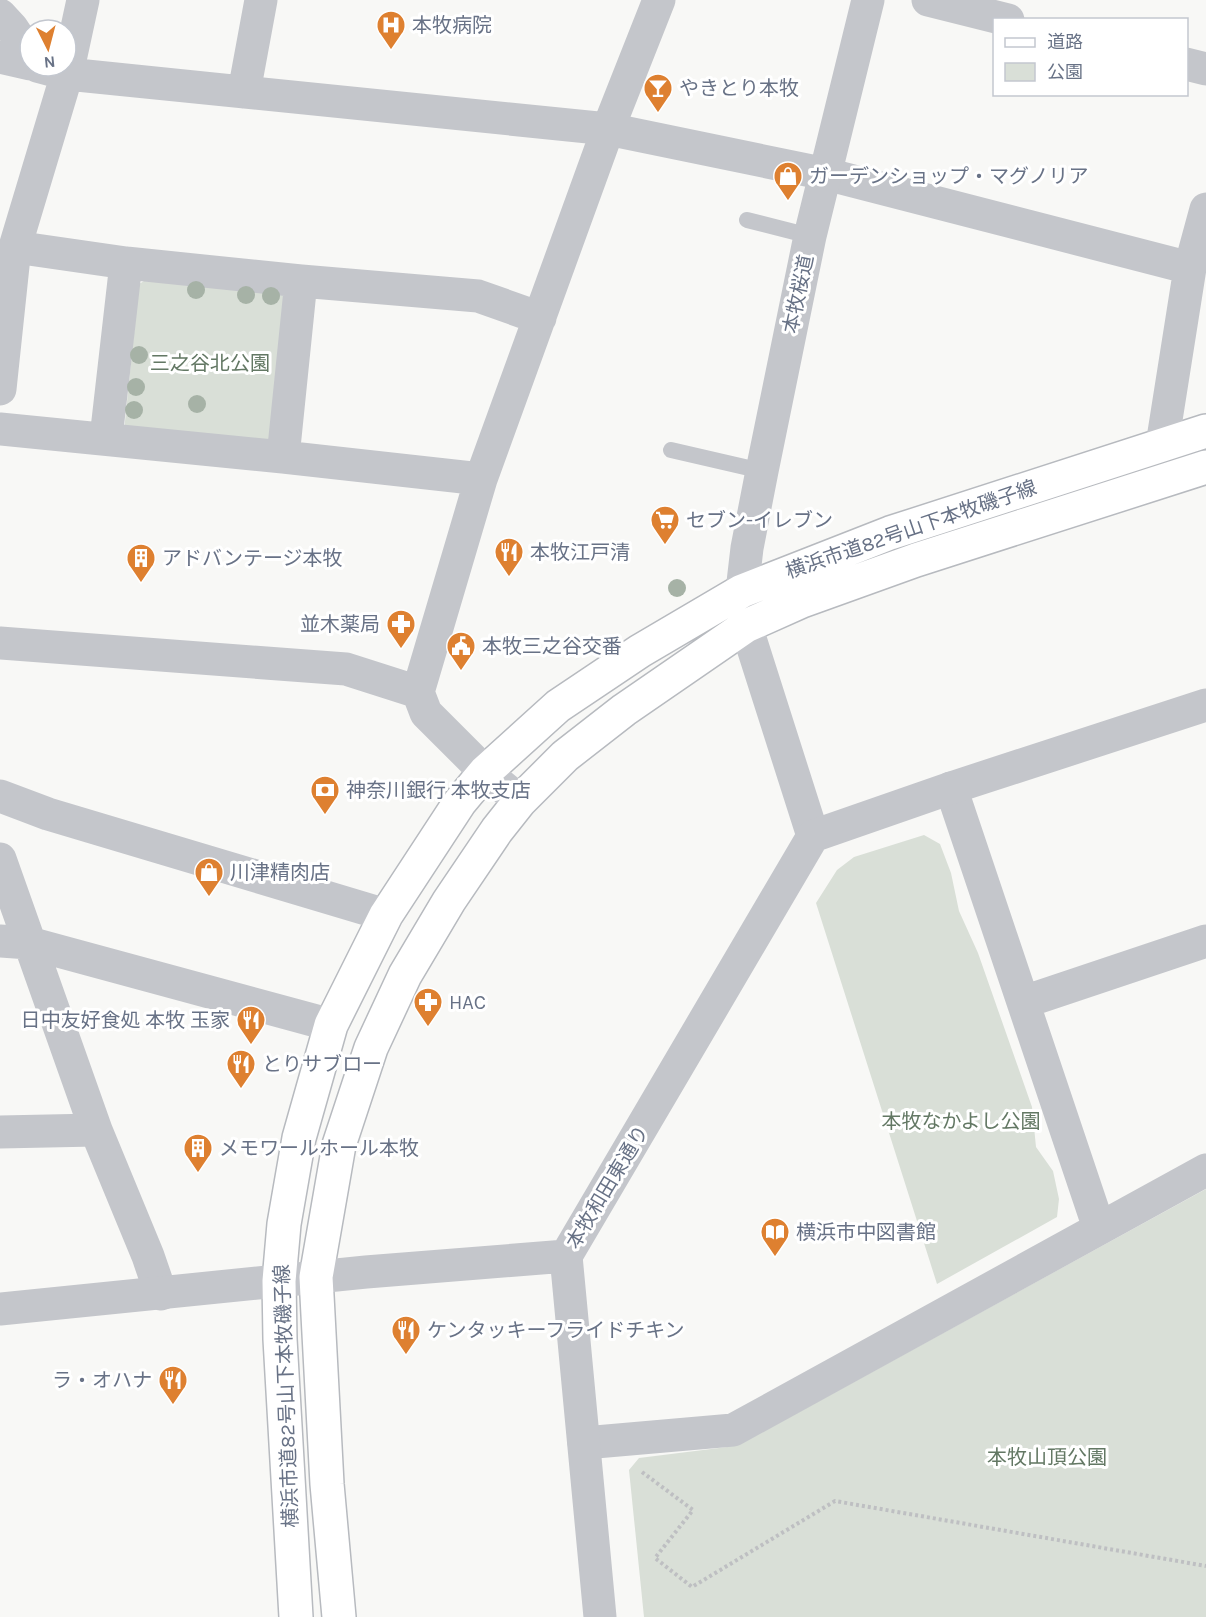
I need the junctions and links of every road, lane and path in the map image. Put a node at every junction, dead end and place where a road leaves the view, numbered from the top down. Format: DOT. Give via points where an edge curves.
graph roads {
  1 [pos="83,0"];
  2 [pos="261,0"];
  3 [pos="659,0"];
  4 [pos="868,0"];
  5 [pos="928,0"];
  6 [pos="0,15"];
  7 [pos="75,18"];
  8 [pos="1000,18"];
  9 [pos="18,37"];
  10 [pos="0,57"];
  11 [pos="18,61"];
  12 [pos="1188,64"];
  13 [pos="1206,69"];
  14 [pos="78,73"];
  15 [pos="50,78"];
  16 [pos="244,92"];
  17 [pos="608,129"];
  18 [pos="826,174"];
  19 [pos="1206,209"];
  20 [pos="747,220"];
  21 [pos="810,237"];
  22 [pos="15,247"];
  23 [pos="126,262"];
  24 [pos="1190,268"];
  25 [pos="301,281"];
  26 [pos="540,318"];
  27 [pos="0,389"];
  28 [pos="0,429"];
  29 [pos="1206,430"];
  30 [pos="106,438"];
  31 [pos="1162,446"];
  32 [pos="671,450"];
  33 [pos="283,456"];
  34 [pos="1206,466"];
  35 [pos="762,471"];
  36 [pos="481,479"];
  37 [pos="742,591"];
  38 [pos="746,626"];
  39 [pos="0,643"];
  40 [pos="418,692"];
  41 [pos="1206,705"];
  42 [pos="485,772"];
  43 [pos="951,788"];
  44 [pos="0,796"];
  45 [pos="520,801"];
  46 [pos="813,836"];
  47 [pos="0,859"];
  48 [pos="386,915"];
  49 [pos="1206,941"];
  50 [pos="15,942"];
  51 [pos="1024,1002"];
  52 [pos="331,1024"];
  53 [pos="96,1130"];
  54 [pos="0,1132"];
  55 [pos="1206,1170"];
  56 [pos="1099,1228"];
  57 [pos="566,1256"];
  58 [pos="316,1277"];
  59 [pos="279,1281"];
  60 [pos="161,1294"];
  61 [pos="0,1309"];
  62 [pos="584,1443"];
  63 [pos="661,1484"];
  64 [pos="1206,1566"];
  65 [pos="296,1617"];
  66 [pos="339,1617"];
  67 [pos="600,1617"];
  1 -- 7 [label="street"];
  2 -- 16 [label="street"];
  3 -- 17 [label="street"];
  4 -- 18 [label="street, 本牧桜道"];
  5 -- 8 [label="street"];
  6 -- 9 [label="street"];
  10 -- 11 [label="street"];
  12 -- 13 [label="street"];
  14 -- 16 [label="street"];
  15 -- 22 [label="street"];
  16 -- 17 [label="street"];
  17 -- 18 [label="street"];
  17 -- 26 [label="street"];
  18 -- 21 [label="street, 本牧桜道"];
  18 -- 24 [label="street"];
  19 -- 24 [label="street"];
  20 -- 21 [label="lane"];
  21 -- 35 [label="street, 本牧桜道"];
  22 -- 23 [label="street"];
  22 -- 27 [label="street"];
  23 -- 25 [label="street"];
  23 -- 30 [label="street"];
  24 -- 31 [label="street"];
  25 -- 26 [label="street" via="478,296"];
  25 -- 33 [label="street"];
  26 -- 36 [label="street"];
  28 -- 30 [label="street"];
  29 -- 31 [label="main road, 横浜市道82号山下本牧磯子線"];
  30 -- 33 [label="street"];
  31 -- 37 [label="main road, 横浜市道82号山下本牧磯子線" via="890,533"];
  32 -- 35 [label="lane"];
  33 -- 36 [label="street"];
  34 -- 38 [label="main road, 横浜市道82号山下本牧磯子線" via="916,560 802,601"];
  35 -- 37 [label="street, 本牧桜道"];
  36 -- 40 [label="street"];
  37 -- 38 [label="street, 本牧桜道"];
  37 -- 42 [label="main road, 横浜市道82号山下本牧磯子線" via="640,651 558,706"];
  38 -- 45 [label="main road, 横浜市道82号山下本牧磯子線" via="582,742"];
  38 -- 46 [label="street, 本牧桜道"];
  39 -- 40 [label="street" via="346,669"];
  40 -- 42 [label="street" via="426,713"];
  41 -- 43 [label="street"];
  42 -- 45 [label="street"];
  42 -- 48 [label="main road, 横浜市道82号山下本牧磯子線" via="460,802"];
  43 -- 46 [label="street"];
  43 -- 51 [label="street"];
  44 -- 48 [label="street" via="48,814"];
  45 -- 58 [label="main road, 横浜市道82号山下本牧磯子線" via="449,901 405,975 371,1048 339,1145"];
  46 -- 57 [label="street, 本牧和田東通り"];
  47 -- 50 [label="street"];
  48 -- 52 [label="main road, 横浜市道82号山下本牧磯子線"];
  49 -- 51 [label="street"];
  50 -- 52 [label="street"];
  50 -- 53 [label="street"];
  51 -- 56 [label="street"];
  52 -- 59 [label="main road, 横浜市道82号山下本牧磯子線" via="299,1138"];
  53 -- 54 [label="street"];
  53 -- 60 [label="street"];
  55 -- 56 [label="street"];
  56 -- 62 [label="street" via="733,1430"];
  57 -- 58 [label="street"];
  57 -- 62 [label="street, 本牧和田東通り"];
  58 -- 59 [label="street"];
  58 -- 66 [label="main road, 横浜市道82号山下本牧磯子線"];
  59 -- 60 [label="street"];
  59 -- 65 [label="main road, 横浜市道82号山下本牧磯子線"];
  60 -- 61 [label="street"];
  62 -- 67 [label="street, 本牧和田東通り"];
  63 -- 64 [label="path" via="693,1510 655,1558 692,1587 835,1501"];
}
